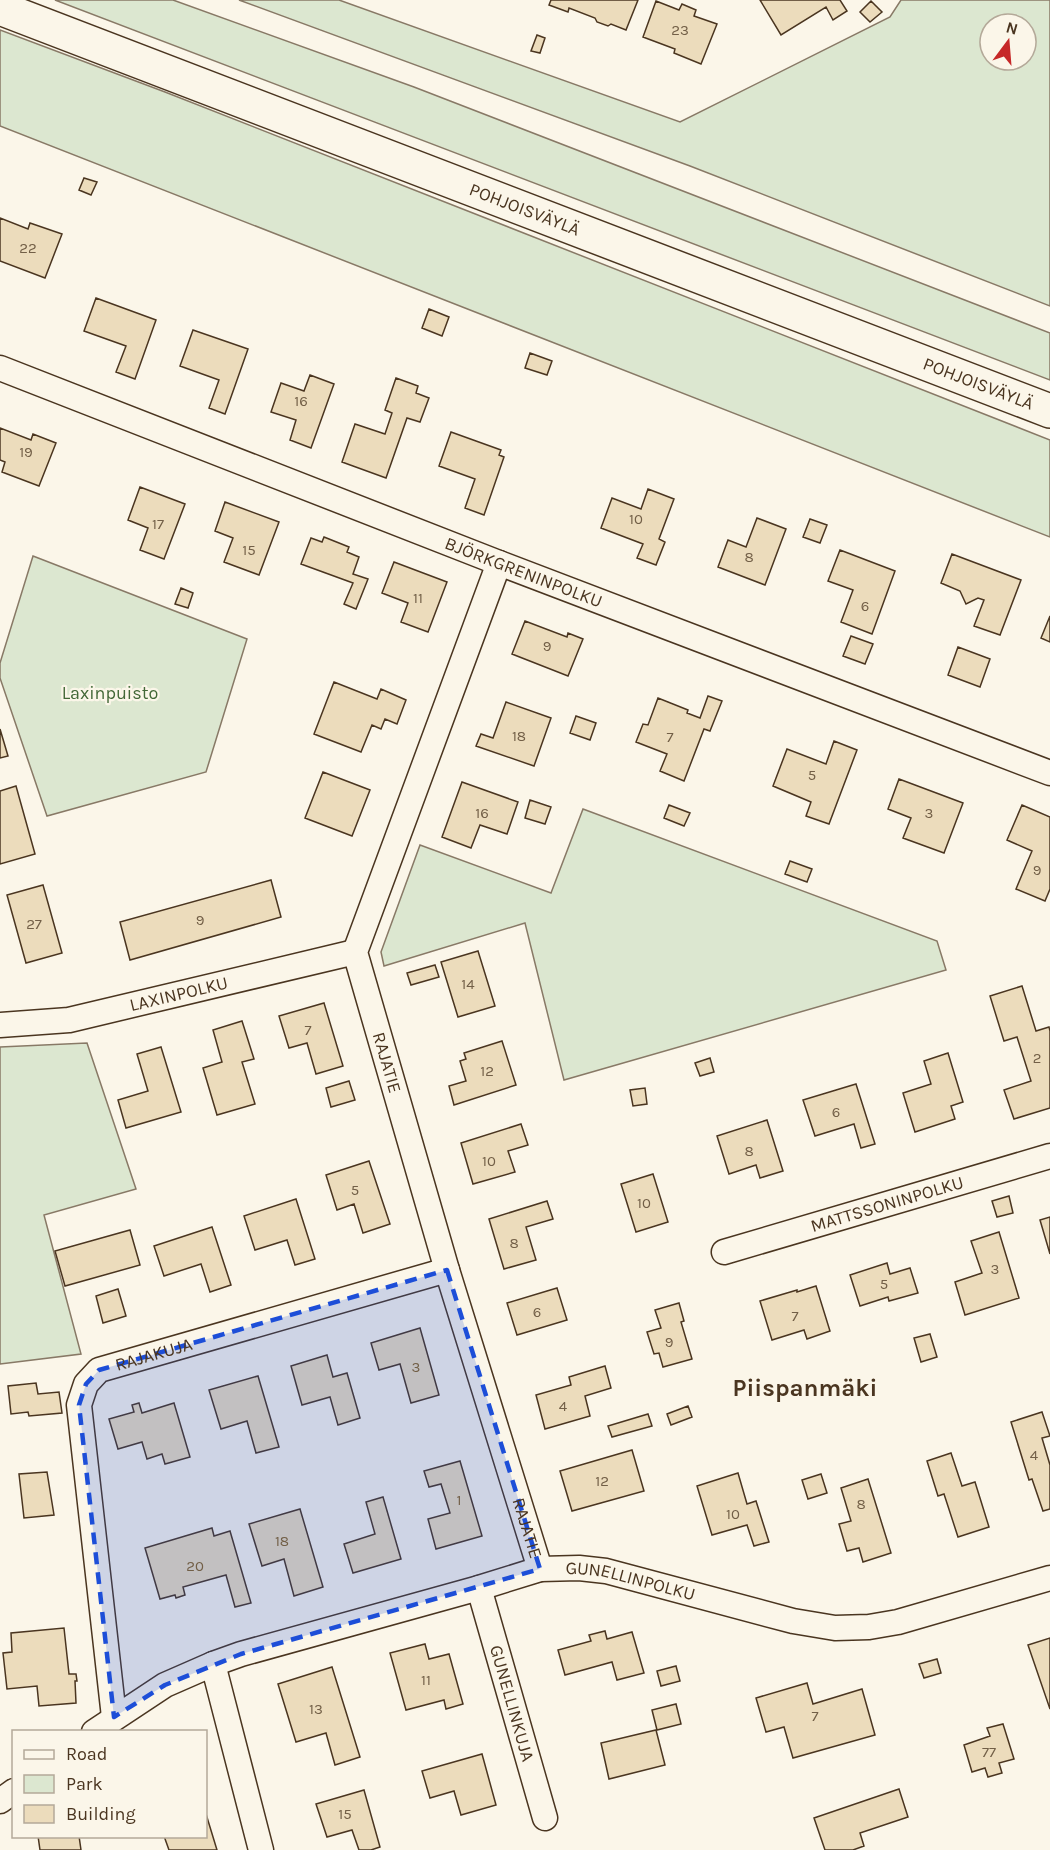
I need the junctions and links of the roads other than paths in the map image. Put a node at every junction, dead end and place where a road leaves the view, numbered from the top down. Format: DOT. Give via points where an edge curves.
graph roads {
  1 [pos="0,8"];
  2 [pos="0,368"];
  3 [pos="1050,411"];
  4 [pos="499,563"];
  5 [pos="1050,773"];
  6 [pos="355,952"];
  7 [pos="0,1025"];
  8 [pos="1050,1156"];
  9 [pos="724,1252"];
  10 [pos="447,1270"];
  11 [pos="540,1569"];
  12 [pos="1050,1578"];
  13 [pos="479,1588"];
  14 [pos="213,1664"];
  15 [pos="114,1717"];
  16 [pos="95,1730"];
  17 [pos="546,1818"];
  18 [pos="261,1850"];
  1 -- 3 [label="main road, POHJOISVÄYLÄ"];
  2 -- 4 [label="street, BJÖRKGRENINPOLKU"];
  4 -- 5 [label="street, BJÖRKGRENINPOLKU"];
  4 -- 6 [label="street"];
  6 -- 7 [label="street, LAXINPOLKU" via="69,1020"];
  6 -- 10 [label="street, RAJATIE"];
  8 -- 9 [label="street, MATTSSONINPOLKU"];
  10 -- 11 [label="street, RAJATIE"];
  10 -- 15 [label="street, RAJAKUJA" via="99,1370 86,1384 79,1405"];
  11 -- 12 [label="street, GUNELLINPOLKU" via="606,1571 793,1621 835,1628 898,1622"];
  11 -- 13 [label="street, GUNELLINPOLKU"];
  13 -- 14 [label="street, GUNELLINPOLKU"];
  13 -- 17 [label="street, GUNELLINKUJA"];
  14 -- 15 [label="street, GUNELLINPOLKU" via="165,1685"];
  14 -- 18 [label="street"];
  15 -- 16 [label="street, GUNELLINPOLKU"];
}
